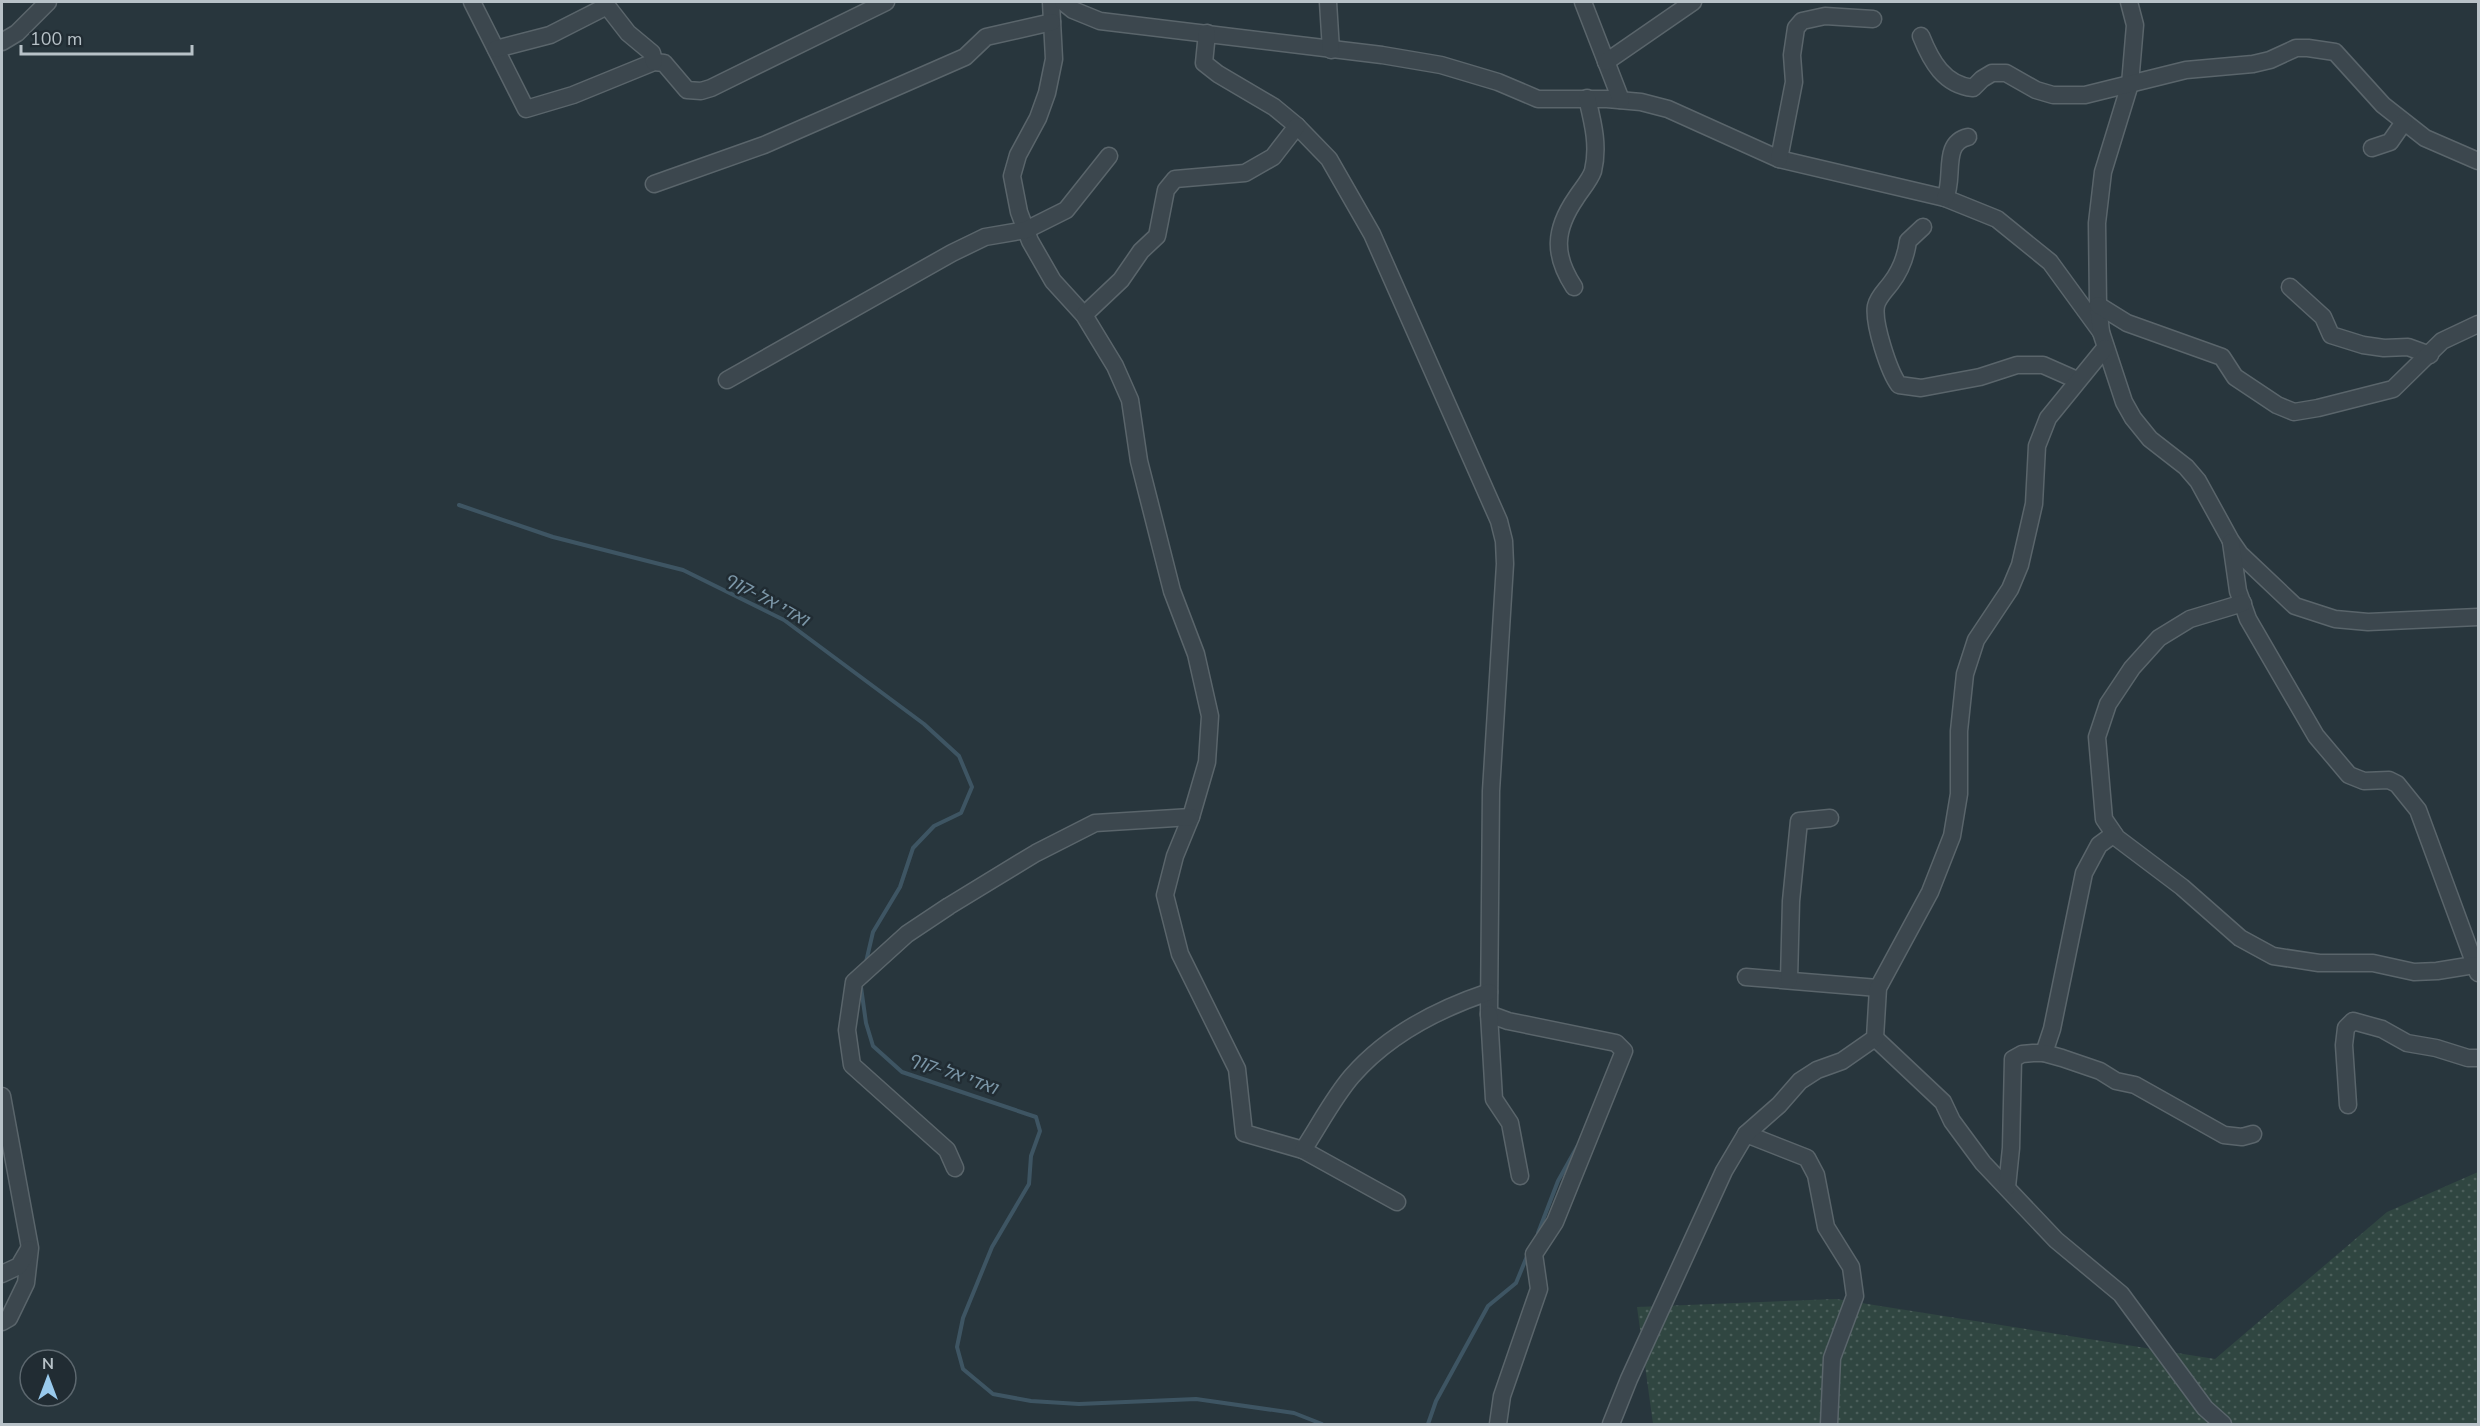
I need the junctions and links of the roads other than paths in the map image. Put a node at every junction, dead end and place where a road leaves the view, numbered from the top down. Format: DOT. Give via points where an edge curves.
graph roads {
  1 [pos="48,2"];
  2 [pos="472,2"];
  3 [pos="886,2"];
  4 [pos="1051,2"];
  5 [pos="1063,2"];
  6 [pos="1328,2"];
  7 [pos="1583,2"];
  8 [pos="1693,2"];
  9 [pos="2129,2"];
  10 [pos="1873,19"];
  11 [pos="1052,22"];
  12 [pos="1206,33"];
  13 [pos="1921,36"];
  14 [pos="2,42"];
  15 [pos="496,50"];
  16 [pos="1331,50"];
  17 [pos="654,62"];
  18 [pos="1606,62"];
  19 [pos="2130,84"];
  20 [pos="1587,98"];
  21 [pos="1622,100"];
  22 [pos="2404,122"];
  23 [pos="1297,126"];
  24 [pos="1968,137"];
  25 [pos="2372,148"];
  26 [pos="1109,156"];
  27 [pos="1779,159"];
  28 [pos="2478,161"];
  29 [pos="654,184"];
  30 [pos="1946,198"];
  31 [pos="1923,227"];
  32 [pos="1026,230"];
  33 [pos="1574,287"];
  34 [pos="2290,287"];
  35 [pos="2098,305"];
  36 [pos="1084,315"];
  37 [pos="2478,324"];
  38 [pos="2103,340"];
  39 [pos="2430,355"];
  40 [pos="727,380"];
  41 [pos="2077,380"];
  42 [pos="2231,541"];
  43 [pos="2243,603"];
  44 [pos="2478,617"];
  45 [pos="1191,817"];
  46 [pos="1830,819"];
  47 [pos="2114,834"];
  48 [pos="2476,969"];
  49 [pos="1746,977"];
  50 [pos="1789,980"];
  51 [pos="1878,988"];
  52 [pos="1489,992"];
  53 [pos="1489,1014"];
  54 [pos="1875,1038"];
  55 [pos="2044,1053"];
  56 [pos="2478,1058"];
  57 [pos="2,1096"];
  58 [pos="2348,1105"];
  59 [pos="1746,1134"];
  60 [pos="2253,1134"];
  61 [pos="1303,1150"];
  62 [pos="955,1168"];
  63 [pos="1520,1176"];
  64 [pos="2007,1187"];
  65 [pos="1397,1202"];
  66 [pos="30,1248"];
  67 [pos="2,1274"];
  68 [pos="2,1322"];
  69 [pos="1498,1425"];
  70 [pos="1611,1425"];
  71 [pos="1829,1425"];
  72 [pos="2223,1425"];
  1 -- 14 [label="street" via="17,33"];
  2 -- 15 [label="street"];
  3 -- 17 [label="street" via="701,91 687,90 664,63"];
  4 -- 11 [label="street"];
  5 -- 12 [label="street" via="1100,21"];
  6 -- 16 [label="street"];
  7 -- 18 [label="street"];
  8 -- 18 [label="street"];
  9 -- 19 [label="street" via="2135,25"];
  10 -- 27 [label="street" via="1825,16 1802,21 1796,28 1791,55 1794,82"];
  11 -- 29 [label="street" via="986,37 965,57 764,145"];
  11 -- 32 [label="street" via="1054,59 1047,93 1012,176"];
  12 -- 16 [label="street"];
  12 -- 23 [label="street" via="1204,63"];
  13 -- 19 [label="street" via="1930,59 1949,81 1961,87 1973,88 1992,73 2006,73 2036,90 2053,94 2085,96"];
  15 -- 17 [label="street" via="550,35 607,6 628,33 652,53"];
  15 -- 17 [label="street" via="526,109"];
  16 -- 20 [label="street" via="1440,65 1538,99"];
  18 -- 21 [label="street"];
  19 -- 22 [label="street" via="2186,70 2253,64 2296,48 2308,48 2335,52 2383,105"];
  19 -- 35 [label="street" via="2110,143 2099,200"];
  20 -- 21 [label="street"];
  20 -- 33 [label="street" via="1597,138 1593,172 1568,209 1557,240 1562,269"];
  21 -- 27 [label="street" via="1668,109"];
  22 -- 25 [label="street" via="2390,142"];
  22 -- 28 [label="street" via="2424,138"];
  23 -- 36 [label="street" via="1273,157 1245,173 1175,179 1166,190 1157,236 1121,280"];
  23 -- 52 [label="street" via="1329,159 1372,234 1499,521 1504,542 1491,791"];
  24 -- 30 [label="street" via="1953,145"];
  26 -- 32 [label="street" via="1066,210"];
  27 -- 30 [label="street"];
  30 -- 38 [label="street" via="1997,219 2050,262"];
  31 -- 41 [label="street" via="1908,241 1899,271 1876,306 1892,376 1899,386 1921,388 2017,365 2043,364"];
  32 -- 36 [label="street" via="1053,281"];
  32 -- 40 [label="street" via="985,237 951,253"];
  34 -- 39 [label="street" via="2323,316 2331,335 2363,345 2408,347"];
  35 -- 38 [label="street"];
  35 -- 39 [label="street" via="2127,323 2222,357 2235,377 2294,412 2393,389"];
  36 -- 45 [label="street" via="1130,400 1142,472 1172,591 1196,654 1210,716 1207,762"];
  37 -- 39 [label="street" via="2442,341"];
  38 -- 41 [label="street"];
  38 -- 42 [label="street" via="2133,418 2199,481"];
  41 -- 51 [label="street" via="2048,418 2037,446 2034,504 2020,566 2010,589 1976,640 1965,674 1959,731 1959,794 1952,836 1930,892"];
  42 -- 43 [label="street"];
  42 -- 44 [label="street" via="2295,606 2316,615 2368,622"];
  43 -- 47 [label="street" via="2190,619 2159,638 2132,668 2108,704 2097,737 2104,819"];
  43 -- 48 [label="street" via="2248,619 2316,736 2349,775 2364,781 2389,780 2397,784 2418,810"];
  45 -- 61 [label="street" via="1165,895 1180,954 1237,1069 1244,1133"];
  45 -- 62 [label="street" via="1095,823 1036,853 949,906 907,934 854,982 847,1030 852,1065 947,1150"];
  46 -- 50 [label="street" via="1799,821"];
  47 -- 48 [label="street" via="2240,938 2273,956 2319,963 2373,963 2414,972"];
  47 -- 55 [label="street" via="2099,845 2084,873"];
  49 -- 50 [label="street"];
  50 -- 51 [label="street"];
  51 -- 54 [label="street"];
  52 -- 53 [label="street"];
  52 -- 61 [label="street" via="1426,1018 1380,1048 1350,1078"];
  53 -- 63 [label="street" via="1494,1099 1510,1122"];
  53 -- 69 [label="street" via="1616,1043 1624,1051 1555,1222 1534,1254 1539,1289 1502,1396"];
  54 -- 59 [label="street" via="1842,1061 1800,1081"];
  54 -- 64 [label="street" via="1943,1102 1983,1163"];
  55 -- 60 [label="street" via="2135,1085 2224,1135"];
  55 -- 64 [label="street" via="2022,1054 2013,1059"];
  56 -- 58 [label="street" via="2407,1043 2382,1029 2353,1021 2346,1028 2344,1045"];
  57 -- 66 [label="street"];
  59 -- 70 [label="street" via="1724,1171"];
  59 -- 71 [label="street" via="1808,1158 1816,1175 1826,1227 1851,1267 1855,1296 1832,1358"];
  61 -- 65 [label="street"];
  64 -- 72 [label="street" via="2056,1240 2121,1294 2205,1408"];
  66 -- 67 [label="street" via="19,1266"];
  66 -- 68 [label="street" via="26,1283 9,1318"];
}
